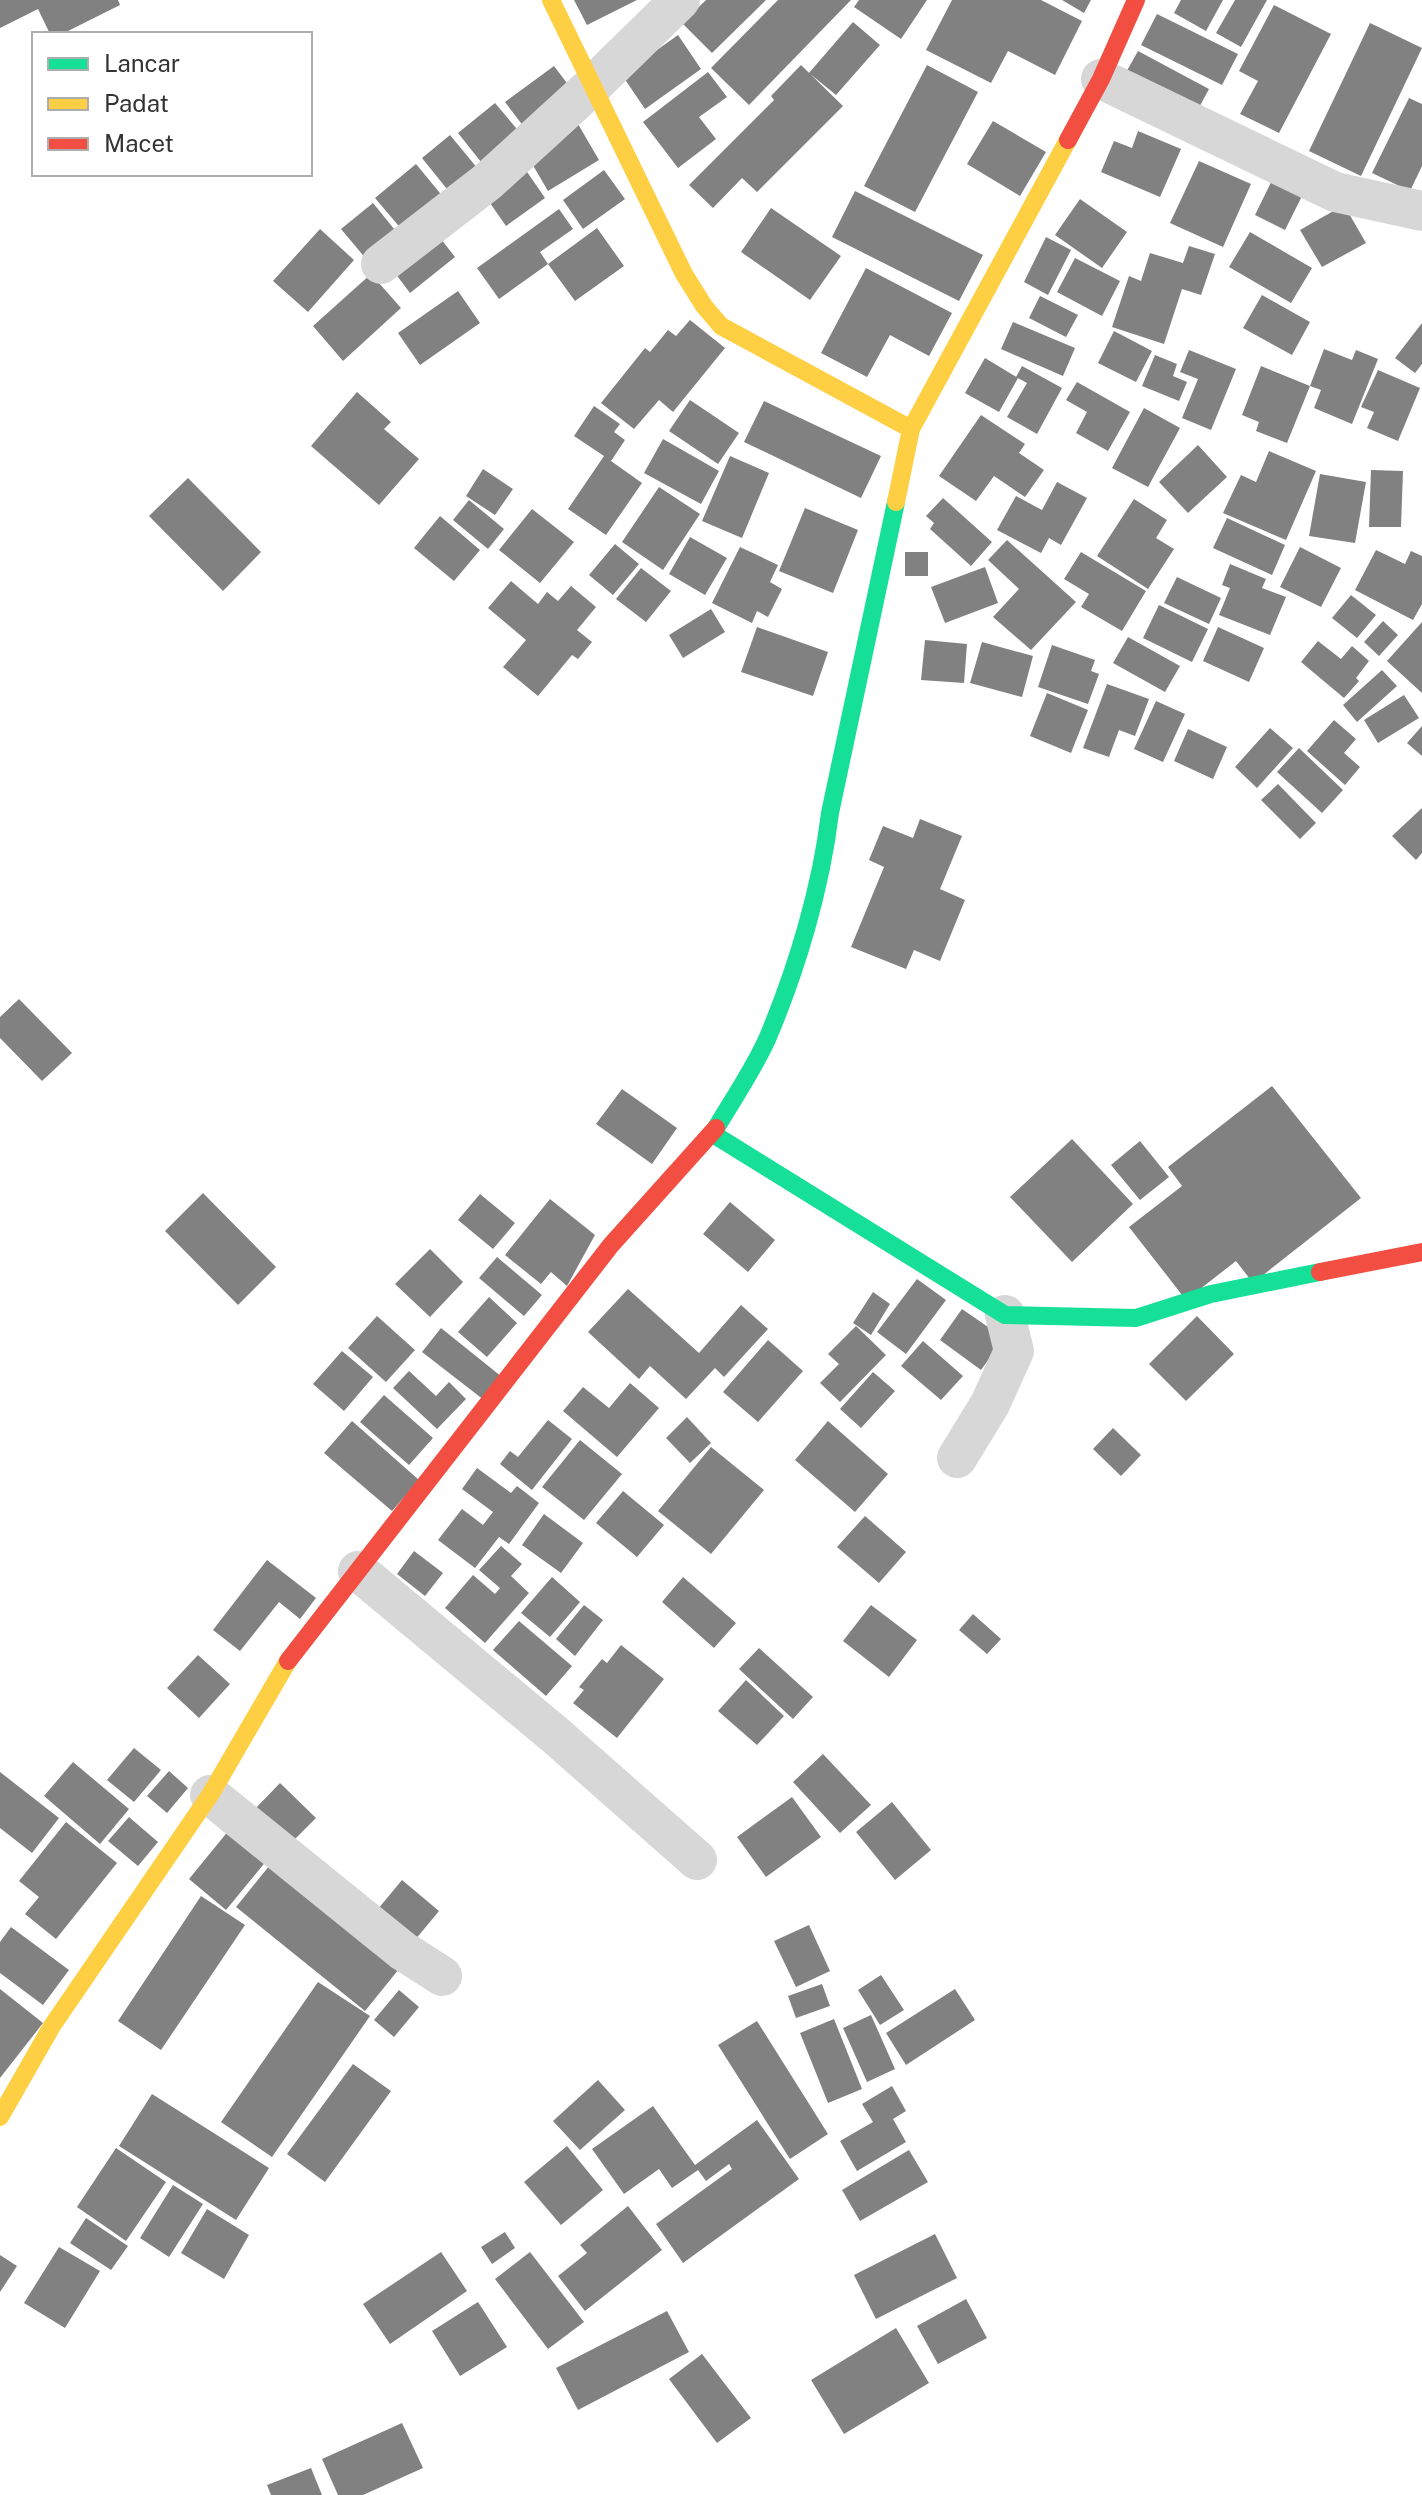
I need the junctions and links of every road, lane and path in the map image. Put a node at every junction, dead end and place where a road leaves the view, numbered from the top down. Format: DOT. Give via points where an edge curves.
graph roads {
  1 [pos="551,0"];
  2 [pos="680,0"];
  3 [pos="1136,0"];
  4 [pos="1101,79"];
  5 [pos="591,87"];
  6 [pos="1422,211"];
  7 [pos="381,264"];
  8 [pos="911,429"];
  9 [pos="713,1134"];
  10 [pos="1422,1252"];
  11 [pos="1005,1315"];
  12 [pos="957,1458"];
  13 [pos="358,1571"];
  14 [pos="210,1795"];
  15 [pos="697,1860"];
  16 [pos="442,1976"];
  17 [pos="0,2117"];
  1 -- 5 [label="street"];
  2 -- 5 [label="street"];
  3 -- 4 [label="street"];
  4 -- 6 [label="street" via="1335,192"];
  4 -- 8 [label="street"];
  5 -- 7 [label="street" via="487,182"];
  5 -- 8 [label="street" via="684,274 721,326"];
  8 -- 9 [label="street" via="809,916 767,1039"];
  9 -- 11 [label="street"];
  9 -- 13 [label="street" via="611,1245"];
  10 -- 11 [label="street" via="1211,1294 1136,1318"];
  11 -- 12 [label="street" via="1014,1351"];
  13 -- 14 [label="street" via="282,1668"];
  13 -- 15 [label="street"];
  14 -- 16 [label="street" via="403,1951"];
  14 -- 17 [label="street" via="52,2026"];
}
